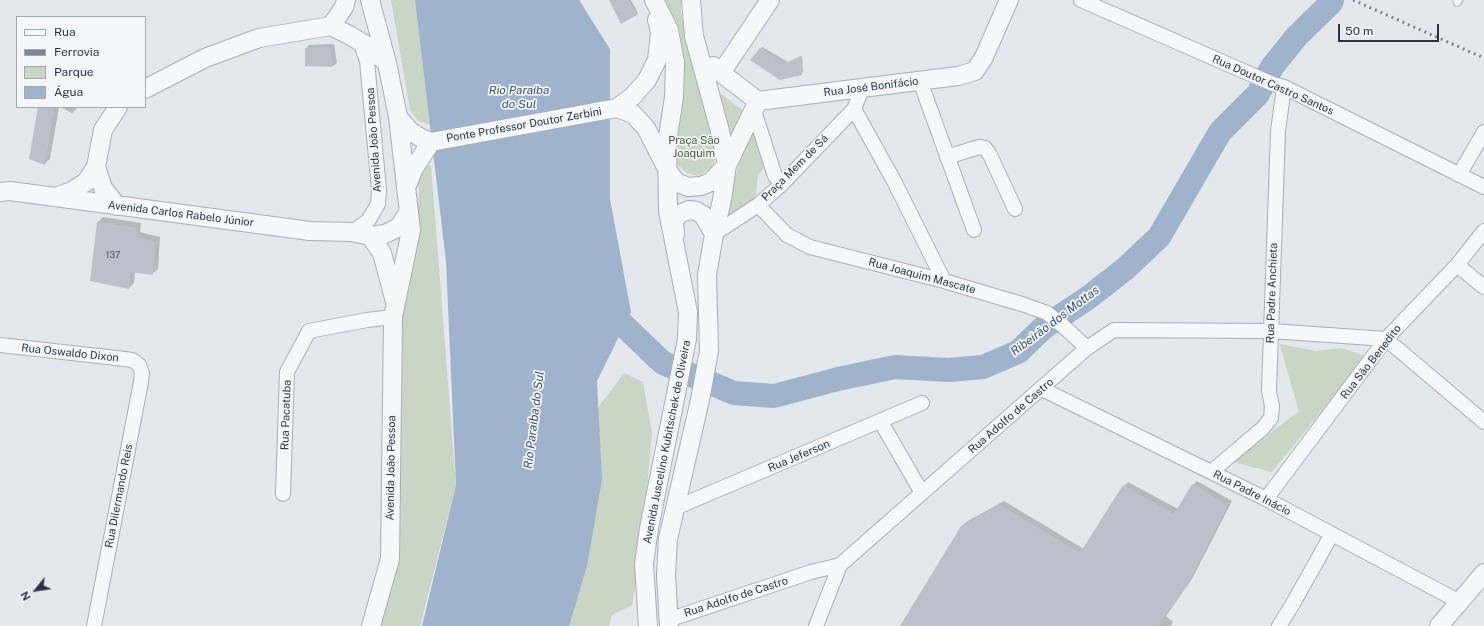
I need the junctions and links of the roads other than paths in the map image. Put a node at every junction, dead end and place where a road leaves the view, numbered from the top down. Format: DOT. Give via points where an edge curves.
graph roads {
  1 [pos="346,0"];
  2 [pos="370,0"];
  3 [pos="653,0"];
  4 [pos="691,0"];
  5 [pos="770,0"];
  6 [pos="1009,0"];
  7 [pos="1081,0"];
  8 [pos="332,26"];
  9 [pos="360,41"];
  10 [pos="698,50"];
  11 [pos="387,63"];
  12 [pos="721,73"];
  13 [pos="920,81"];
  14 [pos="1278,85"];
  15 [pos="146,88"];
  16 [pos="862,89"];
  17 [pos="756,106"];
  18 [pos="117,108"];
  19 [pos="615,109"];
  20 [pos="854,109"];
  21 [pos="398,117"];
  22 [pos="1484,132"];
  23 [pos="434,141"];
  24 [pos="947,156"];
  25 [pos="727,165"];
  26 [pos="96,168"];
  27 [pos="668,171"];
  28 [pos="1459,175"];
  29 [pos="782,184"];
  30 [pos="1484,187"];
  31 [pos="3,190"];
  32 [pos="405,191"];
  33 [pos="56,197"];
  34 [pos="117,206"];
  35 [pos="758,206"];
  36 [pos="1015,209"];
  37 [pos="409,211"];
  38 [pos="974,230"];
  39 [pos="1484,231"];
  40 [pos="352,232"];
  41 [pos="714,234"];
  42 [pos="370,236"];
  43 [pos="676,252"];
  44 [pos="1457,265"];
  45 [pos="944,281"];
  46 [pos="1484,287"];
  47 [pos="394,312"];
  48 [pos="1271,331"];
  49 [pos="1386,340"];
  50 [pos="0,345"];
  51 [pos="1087,348"];
  52 [pos="139,365"];
  53 [pos="1042,389"];
  54 [pos="922,403"];
  55 [pos="881,422"];
  56 [pos="1484,422"];
  57 [pos="1211,472"];
  58 [pos="922,493"];
  59 [pos="282,494"];
  60 [pos="1266,499"];
  61 [pos="675,508"];
  62 [pos="1332,534"];
  63 [pos="840,564"];
  64 [pos="1484,573"];
  65 [pos="1460,602"];
  66 [pos="669,623"];
  67 [pos="94,626"];
  68 [pos="371,626"];
  69 [pos="648,626"];
  70 [pos="816,626"];
  71 [pos="1279,626"];
  72 [pos="1439,626"];
  1 -- 8 [label="street"];
  2 -- 11 [label="street, Avenida João Pessoa"];
  3 -- 19 [label="street" via="660,32 657,60 647,80 633,96"];
  3 -- 27 [label="street, Avenida Juscelino Kubitschek de Oliveira" via="669,30 675,62"];
  4 -- 10 [label="street, Avenida Juscelino Kubitschek de Oliveira" via="694,36"];
  5 -- 12 [label="street"];
  6 -- 13 [label="street, Rua José Bonifácio" via="984,57 975,71"];
  7 -- 14 [label="street, Rua Doutor Castro Santos"];
  8 -- 9 [label="street"];
  8 -- 15 [label="street" via="259,38 205,58"];
  9 -- 11 [label="street"];
  9 -- 40 [label="street, Avenida João Pessoa" via="368,61 379,190 378,204 368,221"];
  10 -- 12 [label="street"];
  10 -- 25 [label="street, Avenida Juscelino Kubitschek de Oliveira"];
  11 -- 21 [label="street, Avenida João Pessoa"];
  12 -- 17 [label="street"];
  13 -- 16 [label="street, Rua José Bonifácio"];
  13 -- 24 [label="street"];
  14 -- 28 [label="street, Rua Doutor Castro Santos"];
  14 -- 48 [label="street, Rua Padre Anchieta"];
  16 -- 17 [label="street, Rua José Bonifácio"];
  16 -- 20 [label="street, Praça Mem de Sá"];
  17 -- 25 [label="street"];
  17 -- 29 [label="street" via="775,176"];
  18 -- 26 [label="street" via="103,130"];
  19 -- 23 [label="street, Ponte Professor Doutor Zerbini"];
  19 -- 27 [label="street" via="633,114 646,128"];
  20 -- 29 [label="street, Praça Mem de Sá"];
  20 -- 45 [label="street"];
  21 -- 23 [label="street" via="410,131 421,138"];
  21 -- 32 [label="street, Avenida João Pessoa"];
  22 -- 28 [label="street"];
  23 -- 32 [label="street" via="414,168"];
  24 -- 36 [label="street" via="978,147 985,148"];
  24 -- 38 [label="street"];
  25 -- 27 [label="street" via="711,182 701,186 688,187 676,182"];
  25 -- 41 [label="street, Avenida Juscelino Kubitschek de Oliveira"];
  26 -- 33 [label="street" via="86,182"];
  26 -- 34 [label="street" via="103,188"];
  27 -- 43 [label="street, Avenida Juscelino Kubitschek de Oliveira" via="668,211"];
  28 -- 30 [label="street, Rua Doutor Castro Santos"];
  29 -- 35 [label="street, Praça Mem de Sá"];
  31 -- 33 [label="street, Avenida Carlos Rabelo Júnior"];
  32 -- 37 [label="street, Avenida João Pessoa"];
  33 -- 34 [label="street, Avenida Carlos Rabelo Júnior"];
  34 -- 40 [label="street, Avenida Carlos Rabelo Júnior" via="310,231"];
  35 -- 41 [label="street, Praça Mem de Sá"];
  35 -- 45 [label="street, Rua Joaquim Mascate" via="787,235 810,247"];
  37 -- 42 [label="street" via="399,227 385,234"];
  37 -- 47 [label="street, Avenida João Pessoa" via="411,230"];
  39 -- 44 [label="street, Rua São Benedito"];
  40 -- 42 [label="street"];
  41 -- 43 [label="street" via="703,215 696,210 679,214 674,220"];
  41 -- 61 [label="street, Avenida Juscelino Kubitschek de Oliveira" via="708,275 709,351"];
  42 -- 47 [label="street, Avenida João Pessoa" via="382,253"];
  43 -- 69 [label="street, Avenida Juscelino Kubitschek de Oliveira" via="688,312 687,339 644,564"];
  44 -- 46 [label="street"];
  44 -- 49 [label="street, Rua São Benedito"];
  45 -- 51 [label="street, Rua Joaquim Mascate" via="1047,313"];
  47 -- 59 [label="street, Rua Pacatuba" via="309,331 287,372"];
  47 -- 68 [label="street, Avenida João Pessoa" via="390,559"];
  48 -- 49 [label="street, Rua Adolfo de Castro"];
  48 -- 51 [label="street, Rua Adolfo de Castro" via="1114,330"];
  48 -- 57 [label="street, Rua Padre Anchieta" via="1271,418 1263,428"];
  49 -- 56 [label="street"];
  49 -- 60 [label="street, Rua São Benedito"];
  50 -- 52 [label="street, Rua Oswaldo Dixon" via="125,358"];
  51 -- 53 [label="street, Rua Adolfo de Castro"];
  52 -- 67 [label="street, Rua Dilermando Reis" via="142,373 141,382"];
  53 -- 57 [label="street, Rua Padre Inácio"];
  53 -- 58 [label="street, Rua Adolfo de Castro"];
  54 -- 55 [label="street, Rua Jeferson"];
  55 -- 58 [label="street"];
  55 -- 61 [label="street, Rua Jeferson"];
  57 -- 60 [label="street, Rua Padre Inácio"];
  58 -- 63 [label="street, Rua Adolfo de Castro"];
  60 -- 62 [label="street, Rua Padre Inácio"];
  61 -- 66 [label="street, Avenida Juscelino Kubitschek de Oliveira" via="668,539 666,575"];
  62 -- 65 [label="street, Rua Padre Inácio"];
  62 -- 71 [label="street"];
  63 -- 66 [label="street, Rua Adolfo de Castro"];
  63 -- 70 [label="street"];
  64 -- 65 [label="street"];
  65 -- 72 [label="street"];
}
